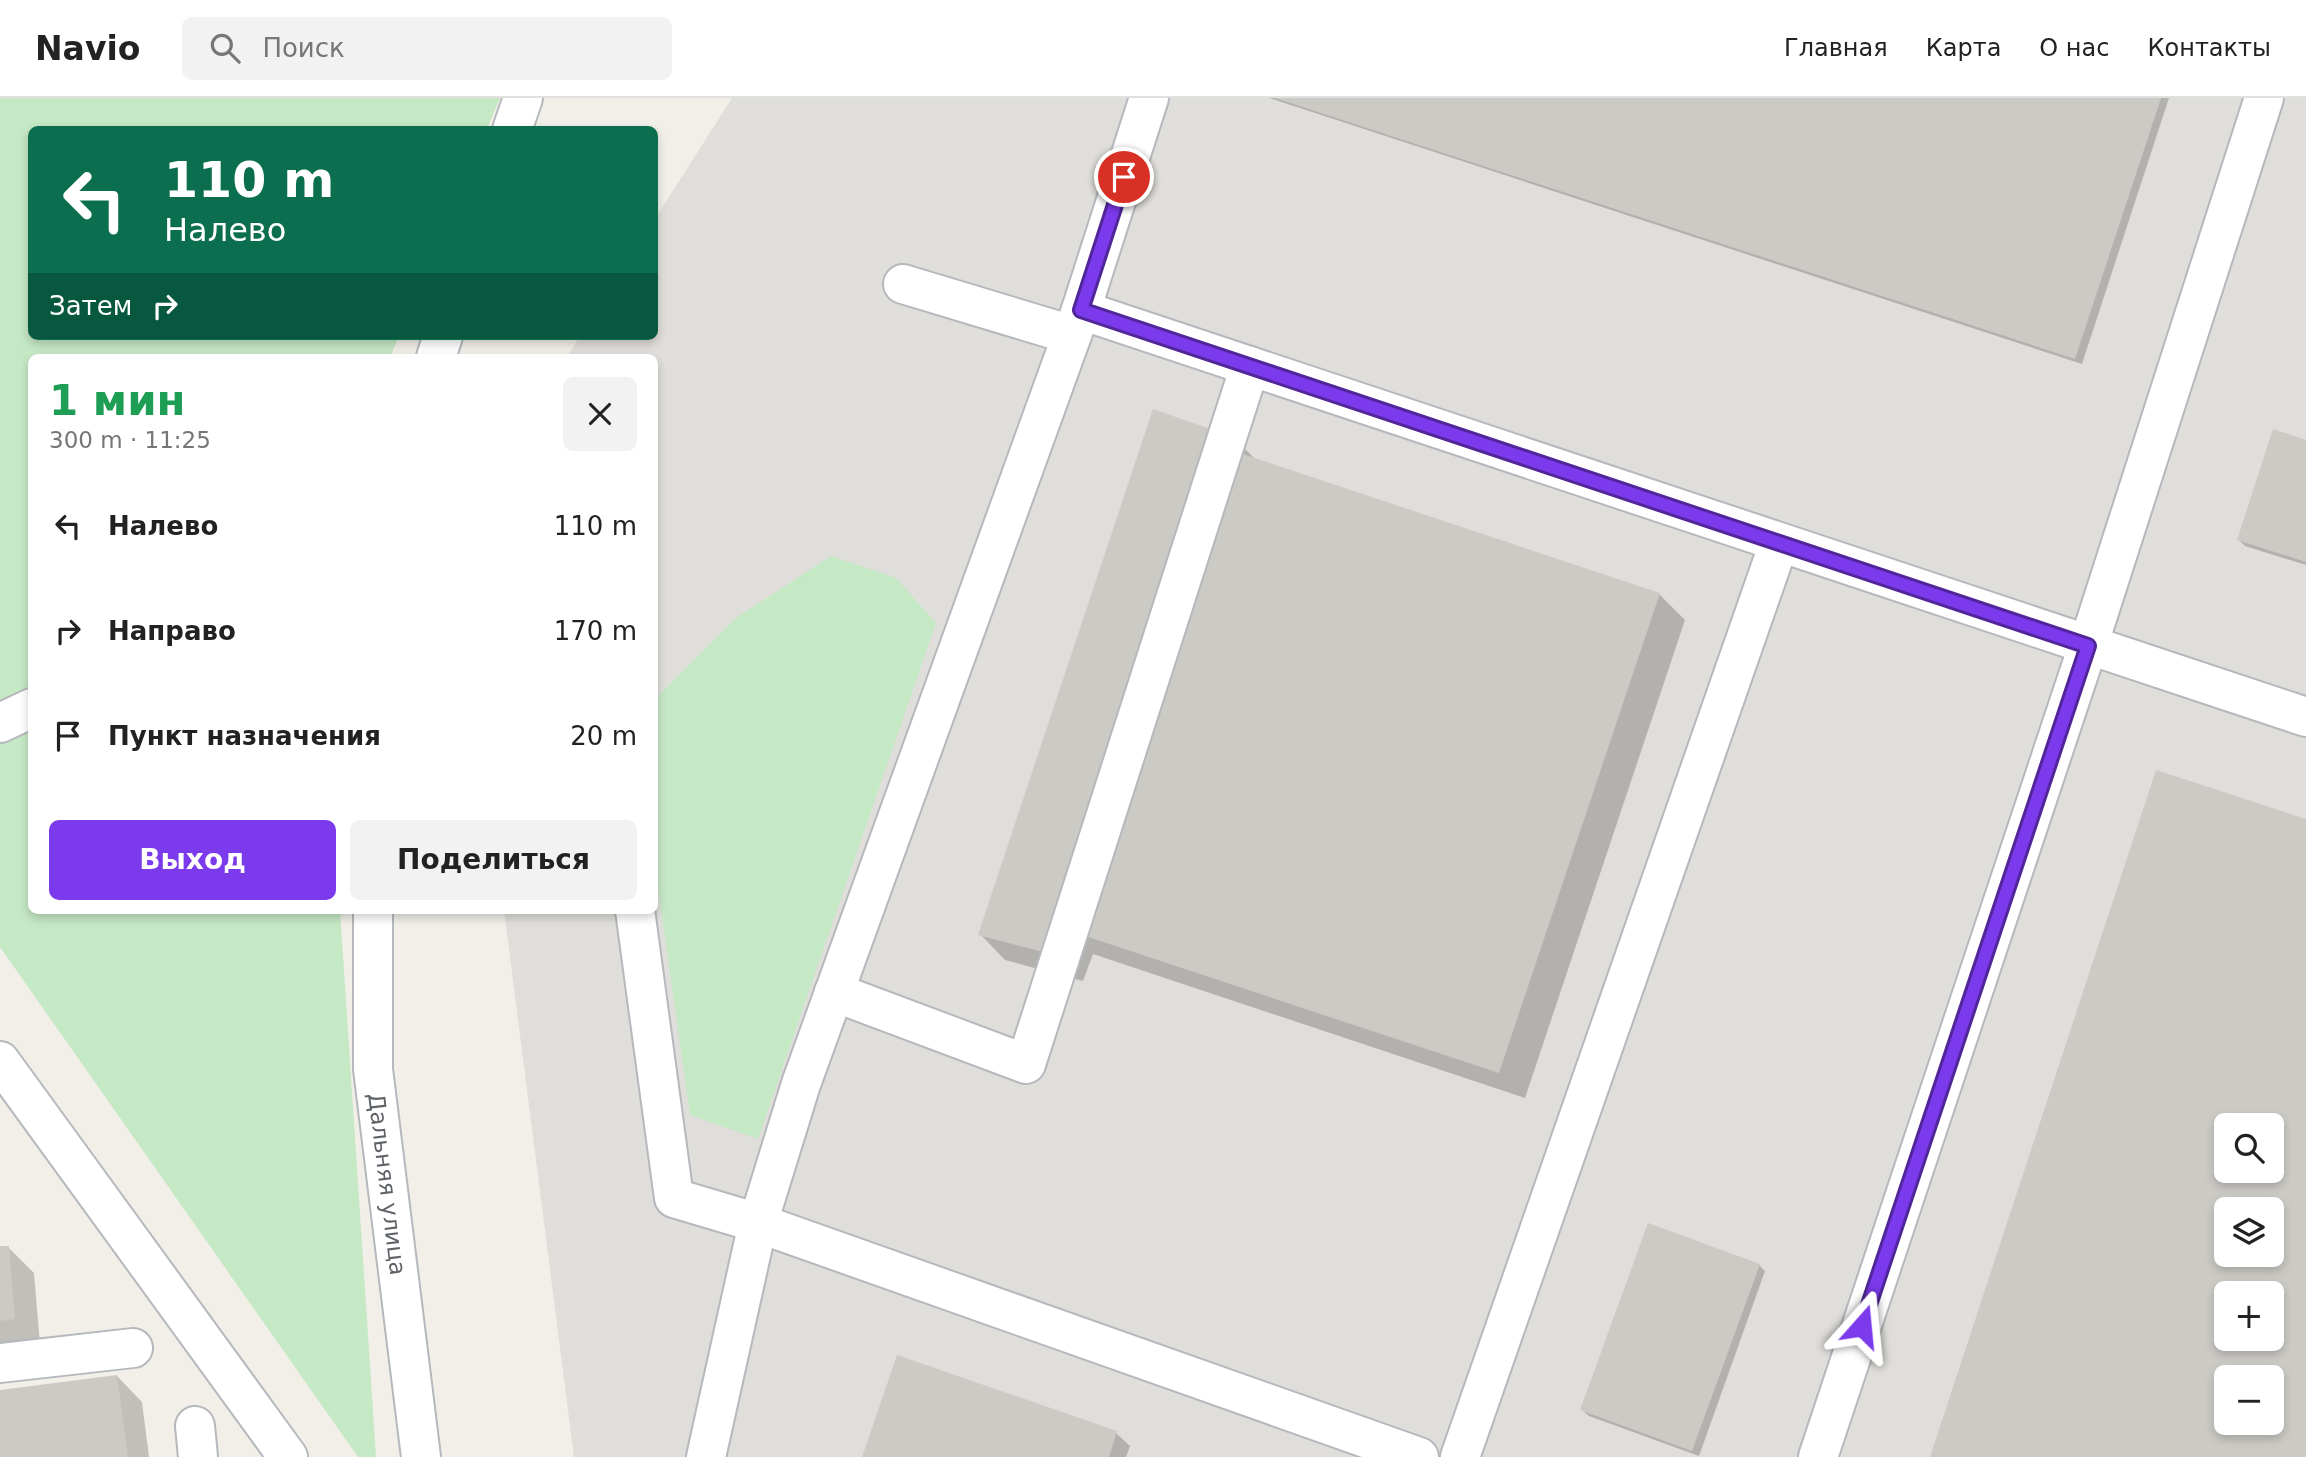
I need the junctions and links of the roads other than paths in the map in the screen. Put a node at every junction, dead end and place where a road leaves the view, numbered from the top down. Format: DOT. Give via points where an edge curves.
graph roads {
  1 [pos="523,98"];
  2 [pos="1149,98"];
  3 [pos="2264,98"];
  4 [pos="513,126"];
  5 [pos="903,284"];
  6 [pos="1077,322"];
  7 [pos="1250,366"];
  8 [pos="1779,543"];
  9 [pos="2088,646"];
  10 [pos="28,710"];
  11 [pos="2306,717"];
  12 [pos="0,723"];
  13 [pos="373,914"];
  14 [pos="636,914"];
  15 [pos="834,992"];
  16 [pos="0,1061"];
  17 [pos="758,1223"];
  18 [pos="133,1348"];
  19 [pos="0,1363"];
  20 [pos="288,1457"];
  21 [pos="421,1457"];
  22 [pos="706,1457"];
  23 [pos="1419,1457"];
  24 [pos="1460,1457"];
  25 [pos="1818,1457"];
  1 -- 4 [label="street"];
  2 -- 6 [label="street"];
  3 -- 9 [label="street"];
  5 -- 6 [label="street"];
  6 -- 7 [label="street"];
  6 -- 15 [label="street"];
  7 -- 8 [label="street"];
  7 -- 15 [label="street" via="1026,1064"];
  8 -- 9 [label="street"];
  8 -- 24 [label="street"];
  9 -- 11 [label="street"];
  9 -- 25 [label="street"];
  10 -- 12 [label="street"];
  13 -- 21 [label="street, Дальняя улица" via="373,1069"];
  14 -- 17 [label="street" via="674,1198"];
  15 -- 17 [label="street"];
  16 -- 20 [label="street"];
  17 -- 22 [label="street"];
  17 -- 23 [label="street"];
  18 -- 19 [label="street"];
}
